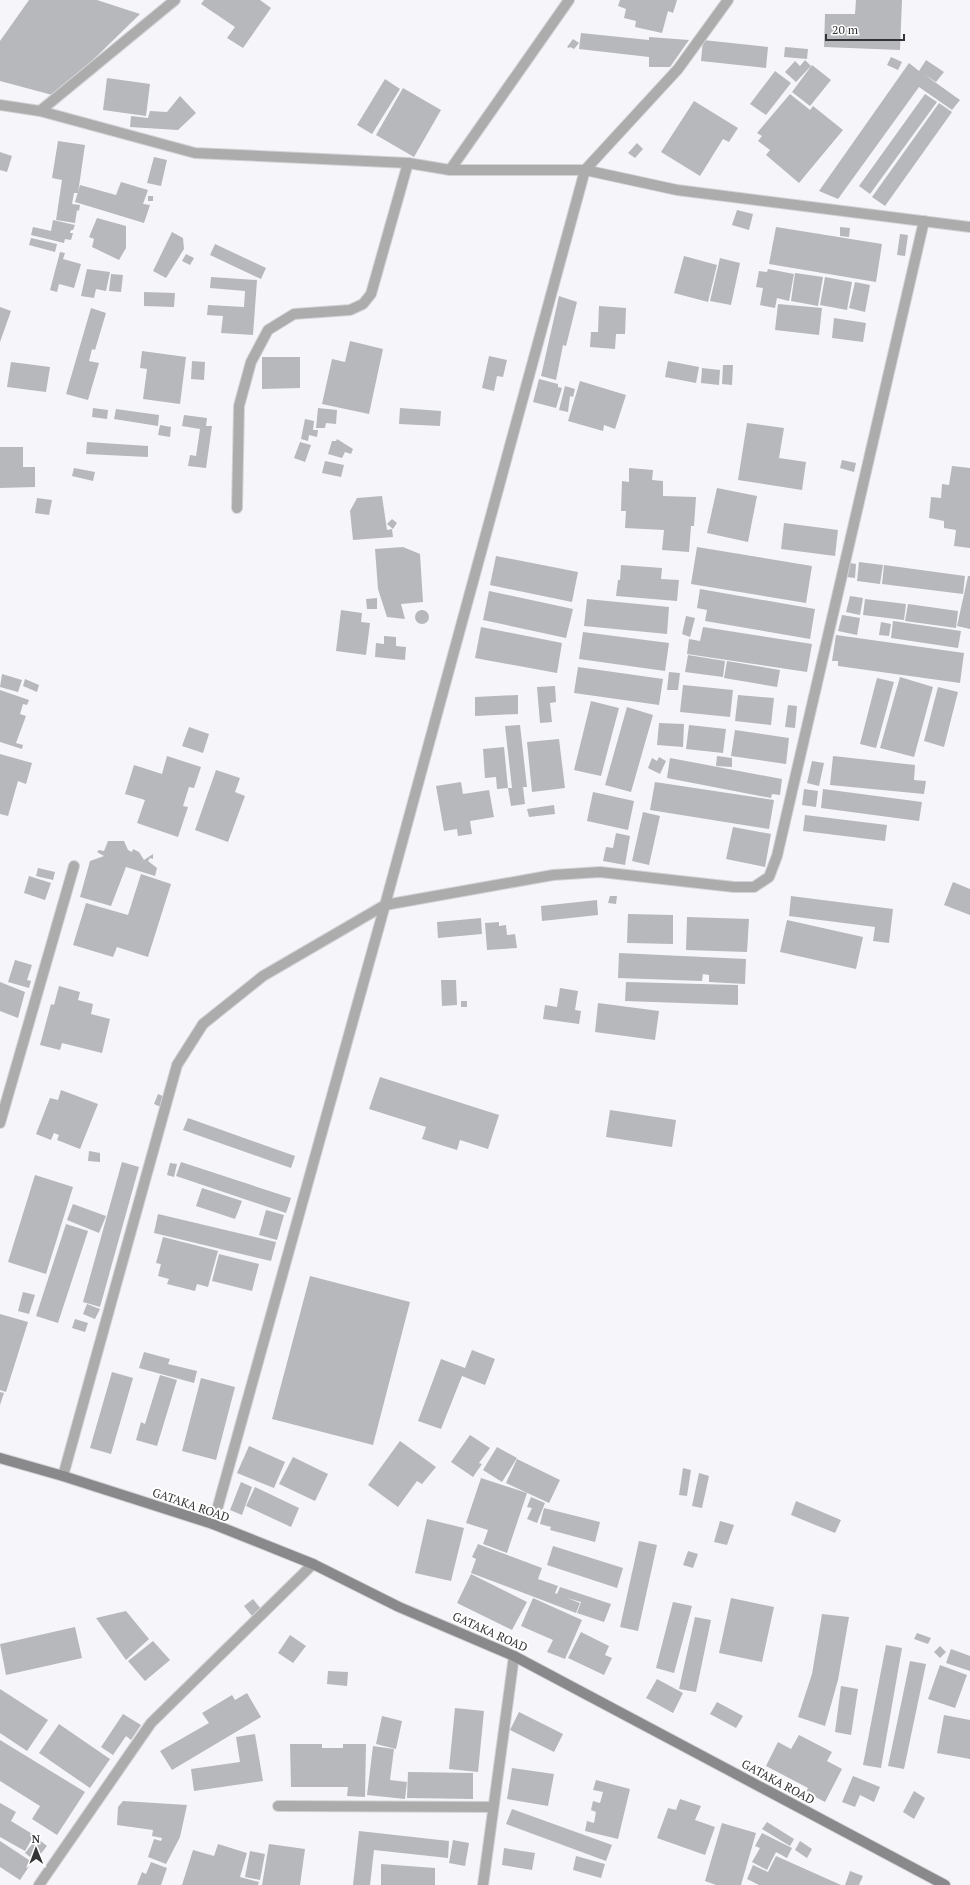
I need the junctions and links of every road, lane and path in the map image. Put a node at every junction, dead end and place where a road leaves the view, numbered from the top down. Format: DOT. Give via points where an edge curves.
graph roads {
  1 [pos="175,0"];
  2 [pos="568,0"];
  3 [pos="728,0"];
  4 [pos="0,105"];
  5 [pos="40,111"];
  6 [pos="408,163"];
  7 [pos="450,170"];
  8 [pos="585,170"];
  9 [pos="924,221"];
  10 [pos="970,227"];
  11 [pos="237,508"];
  12 [pos="74,866"];
  13 [pos="385,905"];
  14 [pos="0,1123"];
  15 [pos="0,1458"];
  16 [pos="63,1476"];
  17 [pos="212,1524"];
  18 [pos="313,1564"];
  19 [pos="514,1656"];
  20 [pos="278,1806"];
  21 [pos="493,1807"];
  22 [pos="39,1885"];
  23 [pos="483,1885"];
  24 [pos="945,1885"];
  1 -- 5 [label="street"];
  2 -- 7 [label="street"];
  3 -- 8 [label="street" via="678,69"];
  4 -- 5 [label="street"];
  5 -- 6 [label="street" via="195,153"];
  6 -- 7 [label="street"];
  6 -- 11 [label="street" via="371,294 363,304 350,310 294,314 268,330 251,362 239,406"];
  7 -- 8 [label="street"];
  8 -- 9 [label="street" via="677,190"];
  8 -- 13 [label="street"];
  9 -- 10 [label="street"];
  9 -- 13 [label="street" via="777,856 769,877 754,887 748,887 600,872 553,875"];
  12 -- 14 [label="street"];
  13 -- 16 [label="street" via="263,976 203,1024 177,1065"];
  13 -- 17 [label="street"];
  15 -- 16 [label="street, GATAKA ROAD"];
  16 -- 17 [label="street, GATAKA ROAD"];
  17 -- 18 [label="street, GATAKA ROAD"];
  18 -- 19 [label="street, GATAKA ROAD" via="399,1607"];
  18 -- 22 [label="street" via="151,1723"];
  19 -- 21 [label="street"];
  19 -- 24 [label="street, GATAKA ROAD"];
  20 -- 21 [label="street"];
  21 -- 23 [label="street"];
}
